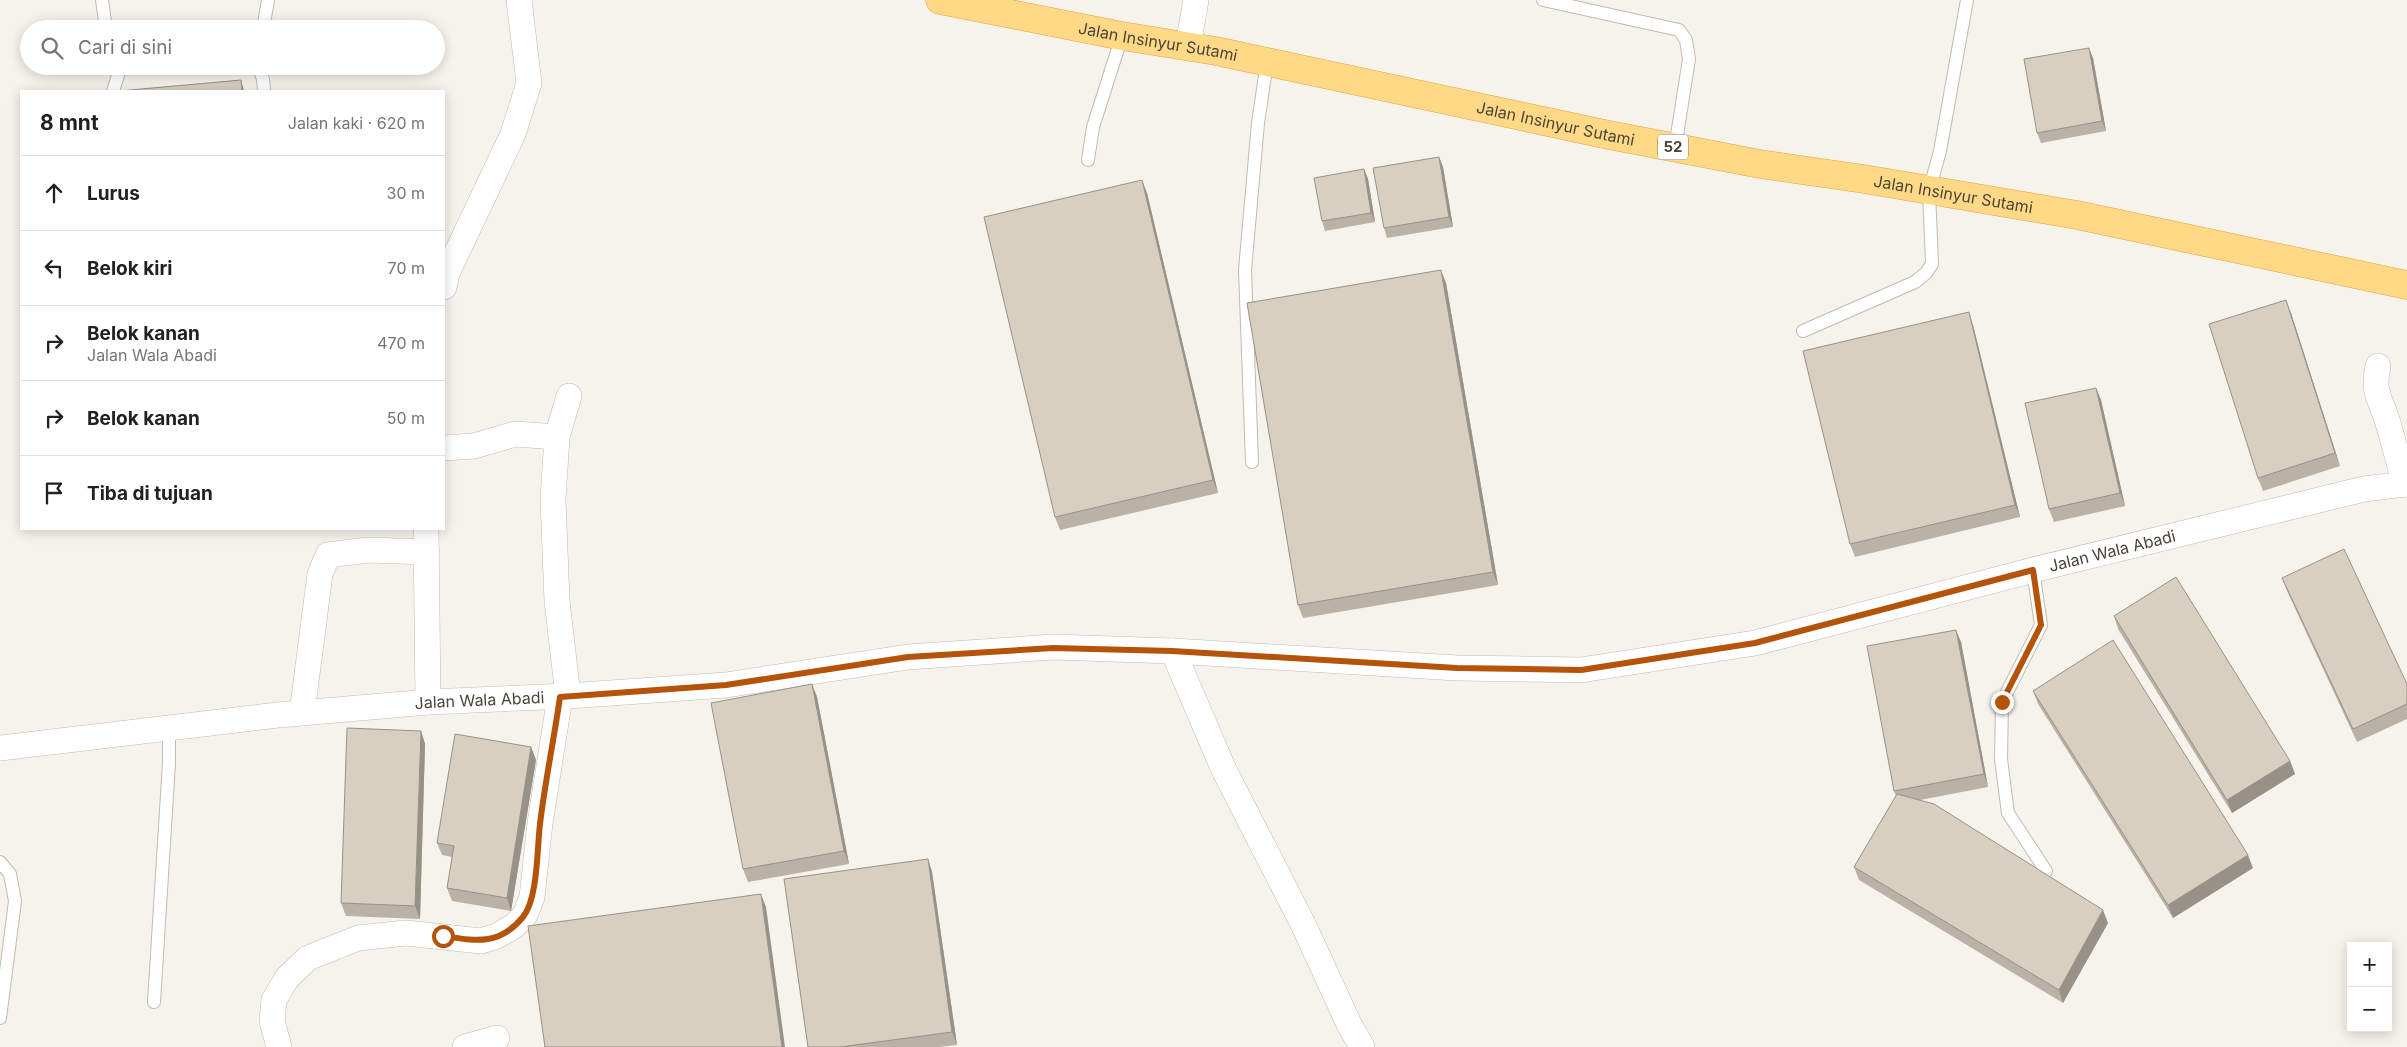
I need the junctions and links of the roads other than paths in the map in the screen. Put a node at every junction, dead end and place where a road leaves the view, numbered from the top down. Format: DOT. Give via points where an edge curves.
graph roads {
  1 [pos="102,0"];
  2 [pos="268,0"];
  3 [pos="519,0"];
  4 [pos="940,0"];
  5 [pos="1196,0"];
  6 [pos="1543,0"];
  7 [pos="1967,0"];
  8 [pos="105,20"];
  9 [pos="265,20"];
  10 [pos="1122,36"];
  11 [pos="1188,46"];
  12 [pos="1267,62"];
  13 [pos="118,75"];
  14 [pos="261,75"];
  15 [pos="113,90"];
  16 [pos="264,90"];
  17 [pos="1675,148"];
  18 [pos="1088,160"];
  19 [pos="1929,190"];
  20 [pos="445,283"];
  21 [pos="2407,285"];
  22 [pos="1803,331"];
  23 [pos="2378,366"];
  24 [pos="569,396"];
  25 [pos="557,437"];
  26 [pos="445,448"];
  27 [pos="1252,462"];
  28 [pos="2406,484"];
  29 [pos="427,540"];
  30 [pos="2033,570"];
  31 [pos="1172,651"];
  32 [pos="564,696"];
  33 [pos="428,702"];
  34 [pos="302,713"];
  35 [pos="169,728"];
  36 [pos="0,748"];
  37 [pos="0,862"];
  38 [pos="2046,871"];
  39 [pos="154,1002"];
  40 [pos="0,1018"];
  41 [pos="497,1038"];
  42 [pos="279,1047"];
  43 [pos="465,1047"];
  44 [pos="1362,1047"];
  1 -- 8 [label="lane"];
  2 -- 9 [label="lane"];
  3 -- 20 [label="street" via="529,83 514,134"];
  4 -- 10 [label="highway, Jalan Insinyur Sutami / 52"];
  5 -- 11 [label="street"];
  6 -- 17 [label="lane" via="1678,30 1686,40 1689,59"];
  7 -- 19 [label="lane" via="1940,151"];
  10 -- 11 [label="highway, Jalan Insinyur Sutami / 52"];
  10 -- 18 [label="lane" via="1093,127"];
  11 -- 12 [label="highway, Jalan Insinyur Sutami / 52"];
  12 -- 17 [label="highway, Jalan Insinyur Sutami / 52"];
  12 -- 27 [label="lane" via="1258,123 1245,270"];
  13 -- 15 [label="lane"];
  14 -- 16 [label="lane"];
  17 -- 19 [label="highway, Jalan Insinyur Sutami / 52"];
  19 -- 21 [label="highway, Jalan Insinyur Sutami / 52" via="2077,215"];
  19 -- 22 [label="lane" via="1932,264 1926,273 1916,282"];
  23 -- 28 [label="street" via="2375,382 2380,404"];
  24 -- 25 [label="street"];
  25 -- 26 [label="street" via="514,434 474,446"];
  25 -- 32 [label="street" via="553,499"];
  28 -- 30 [label="street, Jalan Wala Abadi" via="2364,488"];
  29 -- 33 [label="street"];
  29 -- 34 [label="street" via="328,556 320,574"];
  30 -- 31 [label="street, Jalan Wala Abadi" via="1755,643 1581,670 1457,668"];
  30 -- 38 [label="lane" via="2041,625 2002,702 2001,759 2008,814"];
  31 -- 32 [label="street, Jalan Wala Abadi" via="1053,648 908,657 726,685"];
  31 -- 44 [label="street" via="1224,770"];
  32 -- 33 [label="street, Jalan Wala Abadi"];
  32 -- 42 [label="street" via="540,823 532,897 525,915 514,926 481,941 406,933 350,940 308,958 287,978 274,1000 272,1021"];
  33 -- 34 [label="street, Jalan Wala Abadi"];
  34 -- 35 [label="street, Jalan Wala Abadi"];
  35 -- 36 [label="street, Jalan Wala Abadi"];
  35 -- 39 [label="lane"];
  37 -- 40 [label="lane" via="10,874 15,901"];
  41 -- 43 [label="street"];
}
